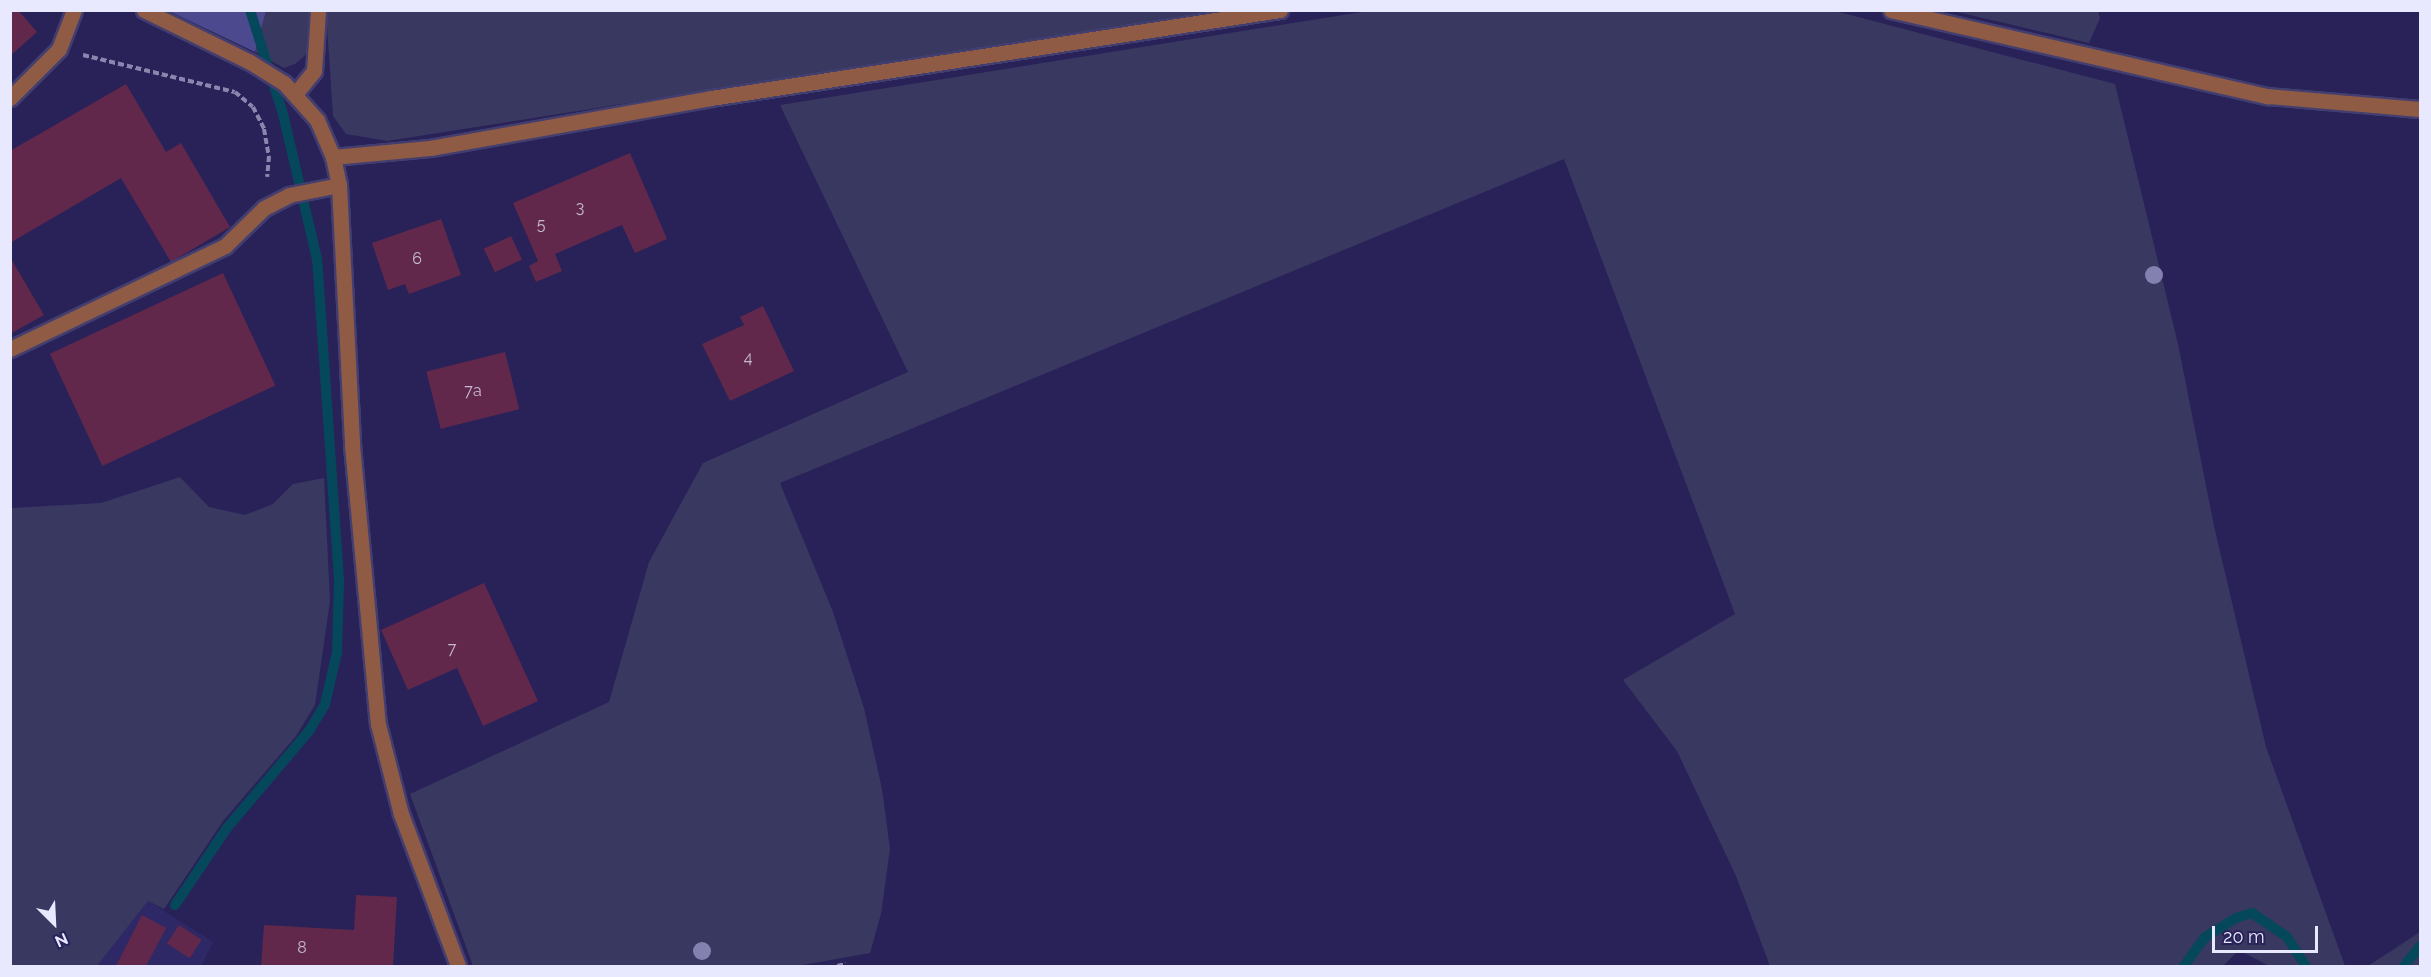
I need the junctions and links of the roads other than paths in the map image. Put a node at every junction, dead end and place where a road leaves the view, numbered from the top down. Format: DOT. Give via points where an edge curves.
graph roads {
  1 [pos="74,10"];
  2 [pos="144,10"];
  3 [pos="318,10"];
  4 [pos="1280,10"];
  5 [pos="1891,10"];
  6 [pos="290,88"];
  7 [pos="10,98"];
  8 [pos="2421,109"];
  9 [pos="333,157"];
  10 [pos="339,185"];
  11 [pos="10,349"];
  12 [pos="458,966"];
  1 -- 7 [label="street" via="59,49"];
  2 -- 6 [label="street" via="250,62"];
  3 -- 6 [label="street" via="314,71"];
  4 -- 9 [label="street" via="711,98 430,148"];
  5 -- 8 [label="street" via="2268,96"];
  6 -- 9 [label="street" via="317,120"];
  9 -- 10 [label="street"];
  10 -- 11 [label="street" via="289,195 264,208 225,246"];
  10 -- 12 [label="street" via="352,445 378,724 401,814"];
}
